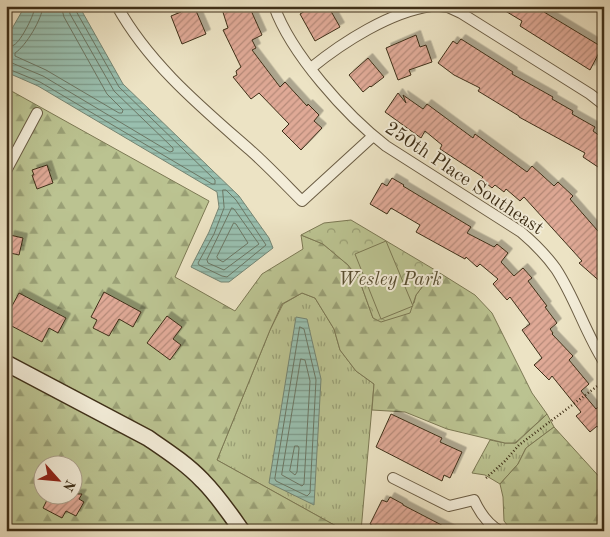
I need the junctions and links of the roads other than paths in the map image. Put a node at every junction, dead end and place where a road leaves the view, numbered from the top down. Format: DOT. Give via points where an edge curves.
graph roads {
  1 [pos="117,6"];
  2 [pos="274,6"];
  3 [pos="432,6"];
  4 [pos="440,6"];
  5 [pos="448,6"];
  6 [pos="311,68"];
  7 [pos="604,105"];
  8 [pos="37,113"];
  9 [pos="372,136"];
  10 [pos="6,171"];
  11 [pos="604,362"];
  12 [pos="6,363"];
  13 [pos="393,478"];
  14 [pos="242,531"];
  15 [pos="500,531"];
  1 -- 9 [label="street" via="144,46 175,82 302,201"];
  2 -- 6 [label="street, 250th Place Southeast" via="293,46"];
  3 -- 6 [label="street" via="415,8 388,20 344,43"];
  4 -- 5 [label="street"];
  5 -- 7 [label="street"];
  6 -- 9 [label="street, 250th Place Southeast"];
  8 -- 10 [label="street"];
  9 -- 11 [label="street, 250th Place Southeast" via="521,232 538,247 556,269"];
  12 -- 14 [label="street" via="165,449 203,481"];
  13 -- 15 [label="street" via="449,506 474,500 482,515"];
}
